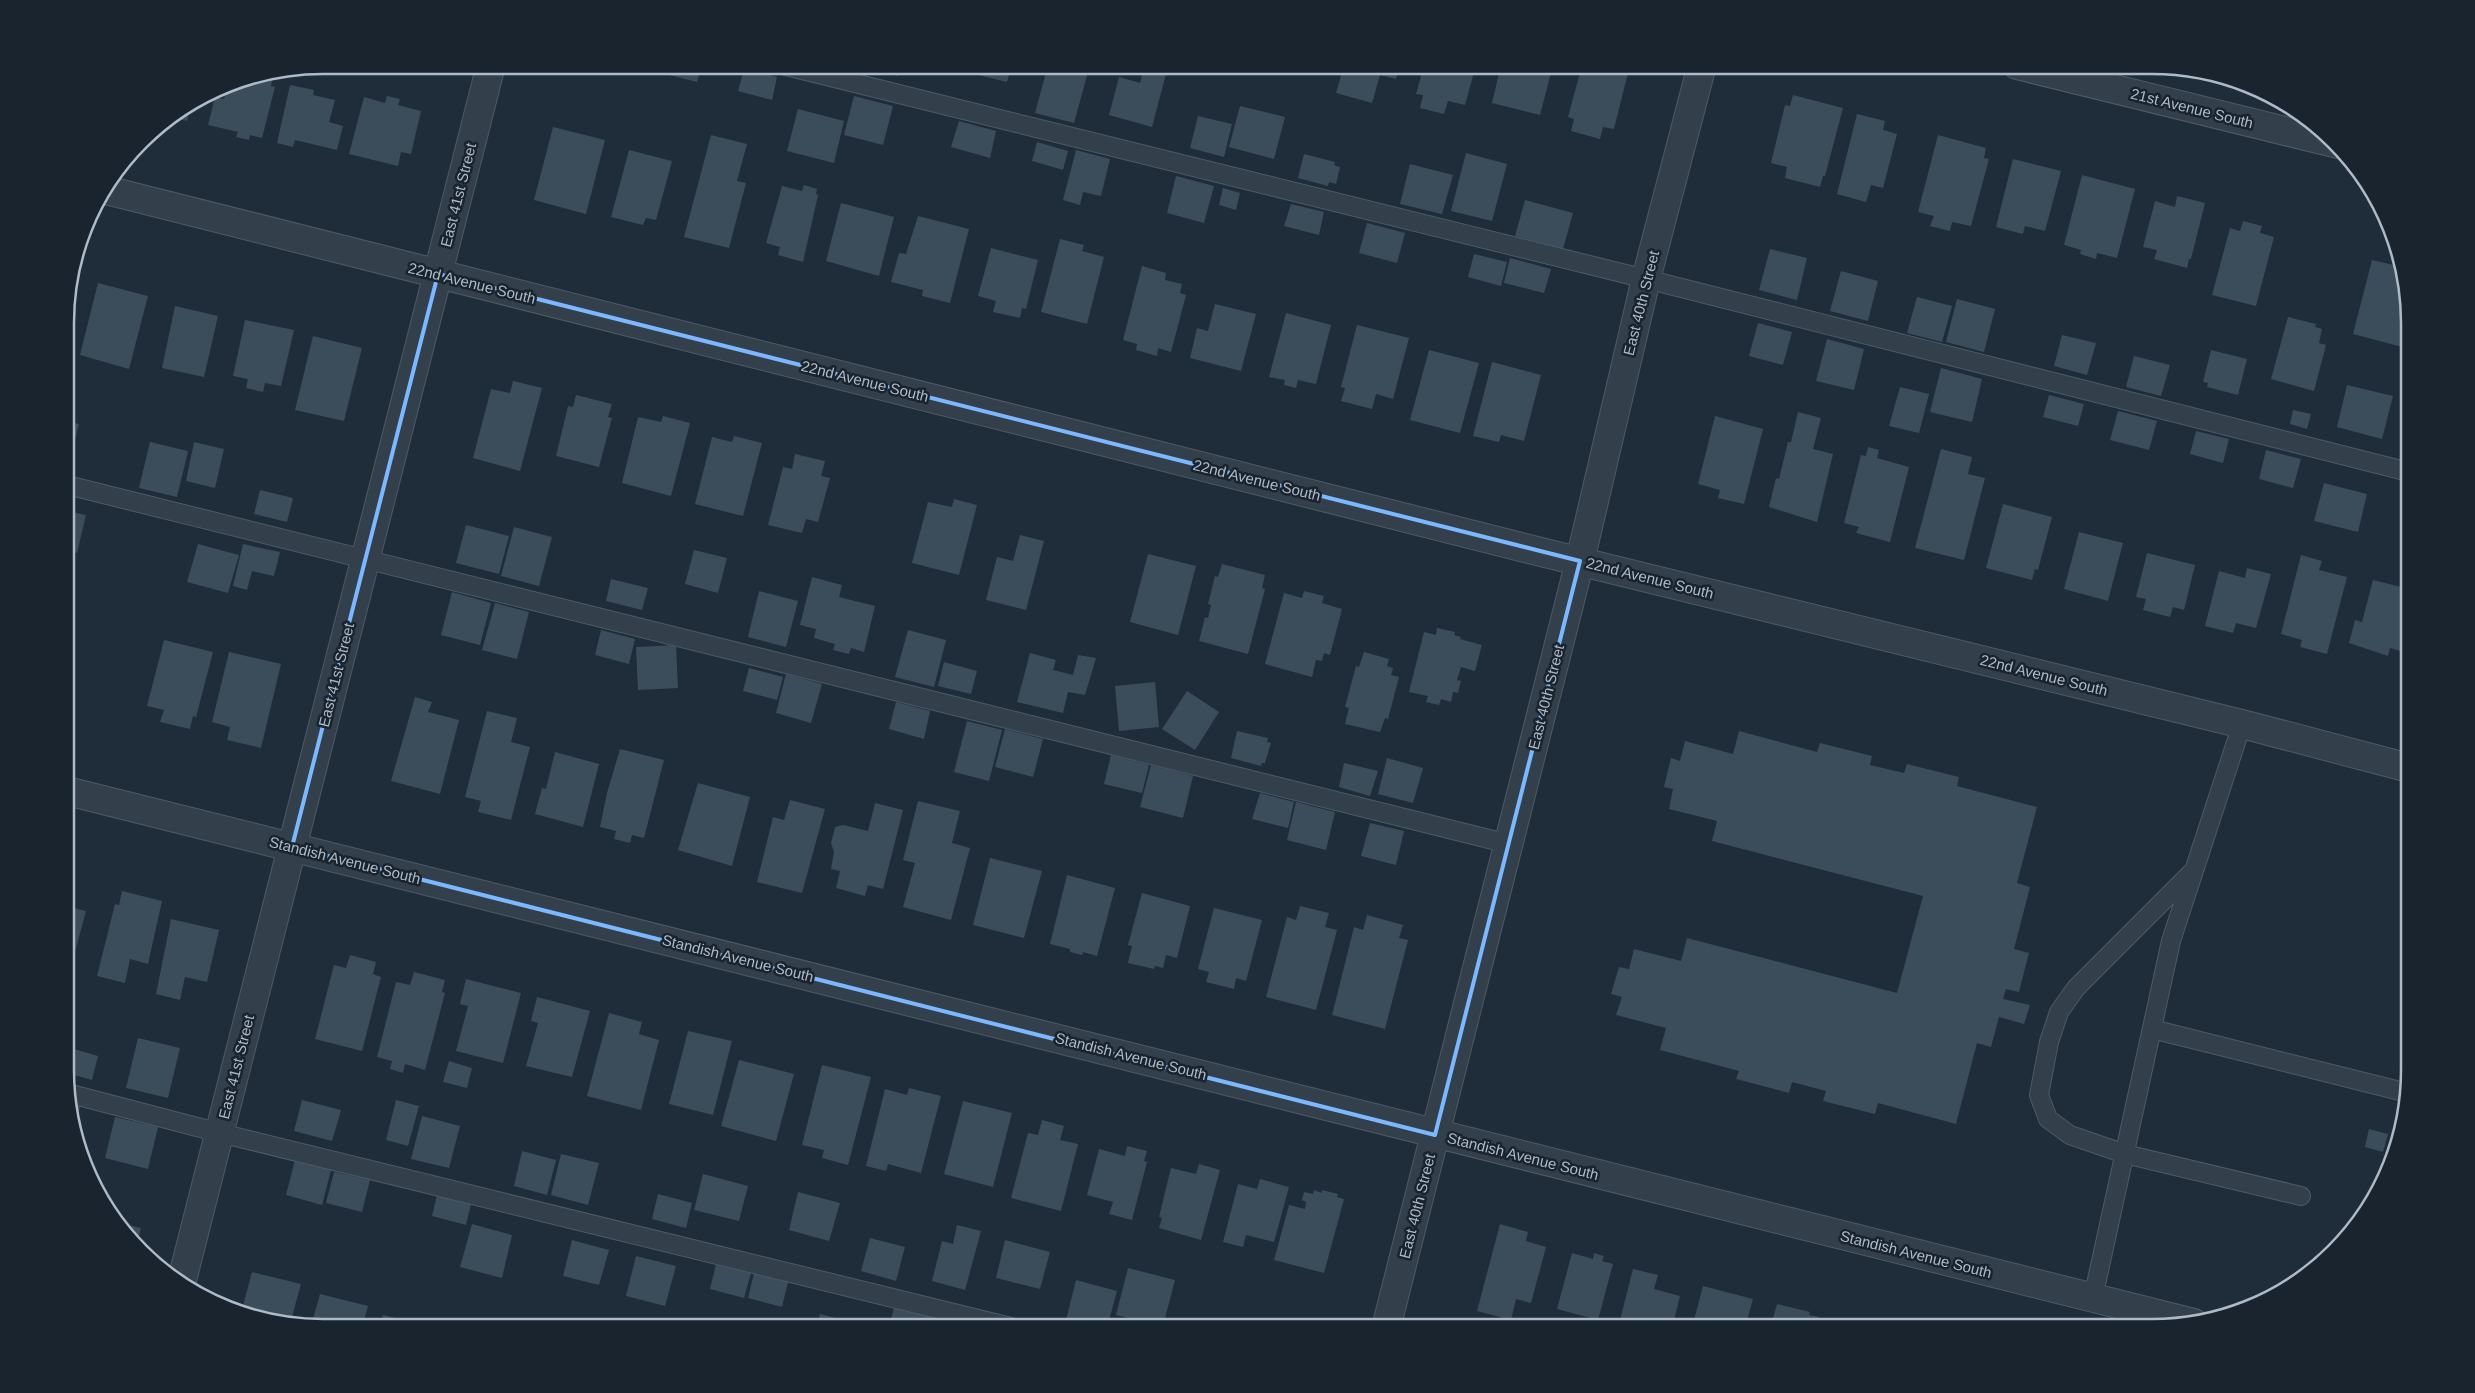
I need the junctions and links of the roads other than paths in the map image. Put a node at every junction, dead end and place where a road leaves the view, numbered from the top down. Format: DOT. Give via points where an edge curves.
graph roads {
  1 [pos="489,74"];
  2 [pos="818,74"];
  3 [pos="1700,74"];
  4 [pos="2054,74"];
  5 [pos="2320,140"];
  6 [pos="111,191"];
  7 [pos="438,274"];
  8 [pos="1646,279"];
  9 [pos="2401,470"];
  10 [pos="74,487"];
  11 [pos="366,559"];
  12 [pos="1580,561"];
  13 [pos="2242,724"];
  14 [pos="2401,766"];
  15 [pos="74,792"];
  16 [pos="1509,844"];
  17 [pos="292,847"];
  18 [pos="2195,869"];
  19 [pos="2152,1029"];
  20 [pos="2400,1091"];
  21 [pos="75,1095"];
  22 [pos="220,1133"];
  23 [pos="1435,1134"];
  24 [pos="2125,1154"];
  25 [pos="2301,1196"];
  26 [pos="183,1276"];
  27 [pos="2093,1298"];
  28 [pos="2175,1318"];
  29 [pos="978,1319"];
  30 [pos="1388,1319"];
  1 -- 7 [label="street, East 41st Street"];
  2 -- 8 [label="lane"];
  3 -- 8 [label="street, East 40th Street"];
  4 -- 5 [label="street, 21st Avenue South"];
  6 -- 7 [label="street, 22nd Avenue South"];
  7 -- 11 [label="street, East 41st Street"];
  7 -- 12 [label="street, 22nd Avenue South"];
  8 -- 9 [label="lane"];
  8 -- 12 [label="street, East 40th Street"];
  10 -- 11 [label="lane"];
  11 -- 16 [label="lane"];
  11 -- 17 [label="street, East 41st Street"];
  12 -- 13 [label="street, 22nd Avenue South"];
  12 -- 16 [label="street, East 40th Street"];
  13 -- 14 [label="street, 22nd Avenue South"];
  13 -- 18 [label="lane"];
  15 -- 17 [label="street, Standish Avenue South"];
  16 -- 23 [label="street, East 40th Street"];
  17 -- 22 [label="street, East 41st Street"];
  17 -- 23 [label="street, Standish Avenue South"];
  18 -- 19 [label="lane" via="2171,941"];
  18 -- 24 [label="lane" via="2076,988 2059,1012 2049,1042 2039,1095 2048,1119 2070,1134"];
  19 -- 20 [label="lane"];
  19 -- 24 [label="lane"];
  21 -- 22 [label="lane"];
  22 -- 26 [label="street, East 41st Street"];
  22 -- 29 [label="lane"];
  23 -- 27 [label="street, Standish Avenue South"];
  23 -- 30 [label="street, East 40th Street"];
  24 -- 25 [label="lane"];
  24 -- 27 [label="lane"];
  27 -- 28 [label="street, Standish Avenue South"];
}
